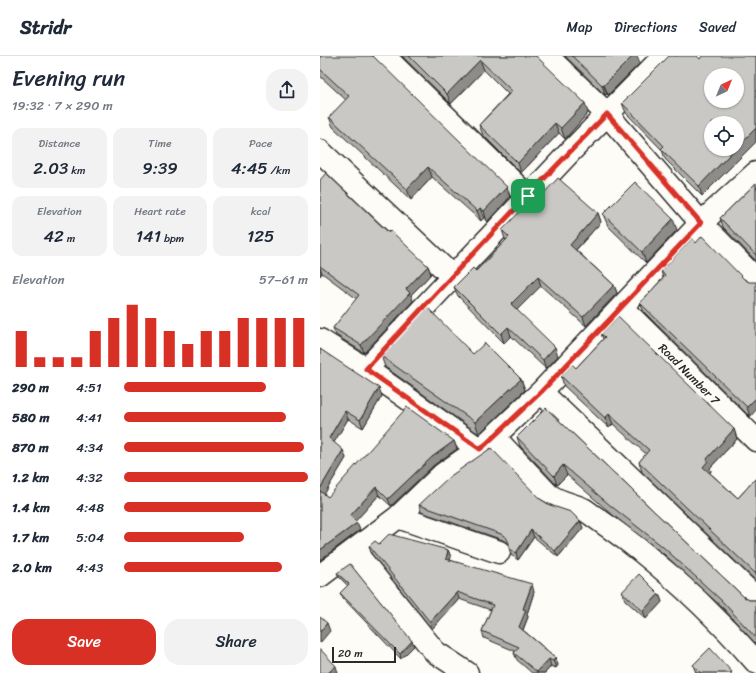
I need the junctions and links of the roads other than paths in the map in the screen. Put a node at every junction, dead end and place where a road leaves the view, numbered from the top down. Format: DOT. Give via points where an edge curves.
graph roads {
  1 [pos="384,56"];
  2 [pos="547,56"];
  3 [pos="664,56"];
  4 [pos="607,114"];
  5 [pos="320,151"];
  6 [pos="756,173"];
  7 [pos="528,196"];
  8 [pos="701,223"];
  9 [pos="452,276"];
  10 [pos="756,279"];
  11 [pos="622,308"];
  12 [pos="320,340"];
  13 [pos="366,369"];
  14 [pos="541,392"];
  15 [pos="756,440"];
  16 [pos="487,443"];
  17 [pos="398,517"];
  18 [pos="354,551"];
  19 [pos="499,552"];
  20 [pos="320,576"];
  21 [pos="756,598"];
  22 [pos="756,662"];
  23 [pos="467,673"];
  1 -- 7 [label="street"];
  2 -- 4 [label="street"];
  3 -- 4 [label="street"];
  4 -- 7 [label="street"];
  4 -- 8 [label="street"];
  5 -- 9 [label="street"];
  6 -- 8 [label="street"];
  7 -- 9 [label="street"];
  8 -- 10 [label="street"];
  8 -- 11 [label="street"];
  9 -- 13 [label="street"];
  11 -- 14 [label="street"];
  11 -- 15 [label="street, Road Number 7"];
  12 -- 13 [label="street"];
  13 -- 16 [label="street"];
  14 -- 16 [label="street"];
  14 -- 21 [label="street"];
  16 -- 17 [label="street" via="443,474"];
  16 -- 22 [label="street" via="549,495 585,510 642,552 695,598"];
  17 -- 18 [label="street"];
  17 -- 19 [label="street"];
  18 -- 20 [label="street"];
  18 -- 23 [label="street" via="435,652"];
}
